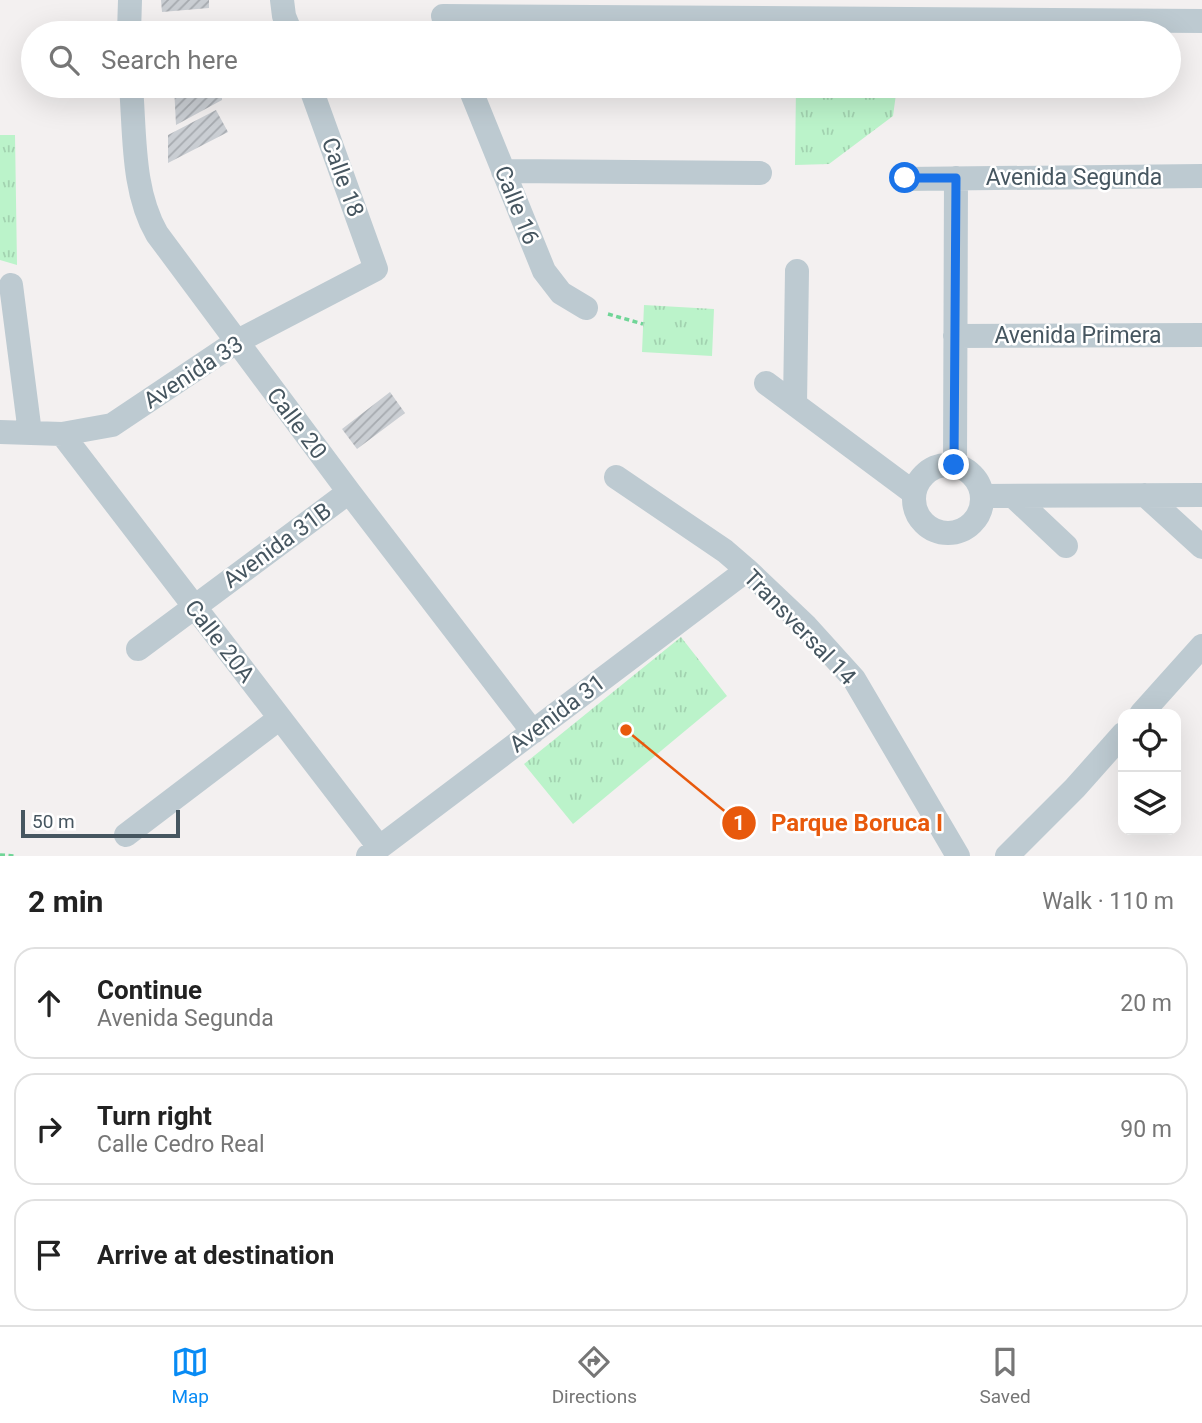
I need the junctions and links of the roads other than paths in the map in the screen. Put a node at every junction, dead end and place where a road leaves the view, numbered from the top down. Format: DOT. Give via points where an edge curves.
graph roads {
  1 [pos="130,0"];
  2 [pos="282,0"];
  3 [pos="445,16"];
  4 [pos="129,21"];
  5 [pos="287,21"];
  6 [pos="1202,21"];
  7 [pos="132,98"];
  8 [pos="314,98"];
  9 [pos="474,98"];
  10 [pos="503,171"];
  11 [pos="760,173"];
  12 [pos="1202,176"];
  13 [pos="905,178"];
  14 [pos="956,178"];
  15 [pos="376,269"];
  16 [pos="797,271"];
  17 [pos="11,285"];
  18 [pos="586,308"];
  19 [pos="1202,335"];
  20 [pos="955,336"];
  21 [pos="236,342"];
  22 [pos="766,383"];
  23 [pos="795,404"];
  24 [pos="0,432"];
  25 [pos="30,433"];
  26 [pos="62,434"];
  27 [pos="954,465"];
  28 [pos="616,477"];
  29 [pos="349,492"];
  30 [pos="914,493"];
  31 [pos="1146,495"];
  32 [pos="1202,495"];
  33 [pos="982,496"];
  34 [pos="1014,497"];
  35 [pos="1066,545"];
  36 [pos="1202,546"];
  37 [pos="747,570"];
  38 [pos="194,606"];
  39 [pos="1202,646"];
  40 [pos="138,649"];
  41 [pos="1145,709"];
  42 [pos="280,718"];
  43 [pos="533,732"];
  44 [pos="1118,740"];
  45 [pos="126,835"];
  46 [pos="374,852"];
  47 [pos="958,856"];
  48 [pos="1007,856"];
  1 -- 4 [label="street"];
  2 -- 5 [label="street"];
  3 -- 6 [label="street"];
  7 -- 21 [label="street, Calle 20" via="144,208 157,234"];
  8 -- 15 [label="street, Calle 18"];
  9 -- 10 [label="street, Calle 16"];
  10 -- 11 [label="street"];
  10 -- 18 [label="street, Calle 16" via="544,271 561,293"];
  12 -- 14 [label="street, Avenida Segunda"];
  13 -- 14 [label="street, Avenida Segunda"];
  14 -- 20 [label="street"];
  15 -- 21 [label="street, Avenida 33"];
  16 -- 23 [label="street"];
  17 -- 25 [label="street"];
  19 -- 20 [label="street, Avenida Primera"];
  20 -- 27 [label="street"];
  21 -- 26 [label="street, Avenida 33" via="112,425"];
  21 -- 29 [label="street, Calle 20"];
  22 -- 23 [label="street"];
  23 -- 30 [label="street"];
  24 -- 25 [label="street, Avenida 33"];
  25 -- 26 [label="street, Avenida 33"];
  26 -- 38 [label="street, Calle 20A"];
  27 -- 30 [label="street" via="933,467"];
  27 -- 33 [label="street" via="974,476"];
  28 -- 37 [label="street, Transversal 14"];
  29 -- 38 [label="street, Avenida 31B"];
  29 -- 43 [label="street, Calle 20"];
  30 -- 33 [label="street" via="917,516 946,533 958,531 976,518"];
  31 -- 32 [label="street"];
  31 -- 34 [label="street"];
  31 -- 36 [label="street"];
  33 -- 34 [label="street"];
  34 -- 35 [label="street"];
  37 -- 43 [label="street, Avenida 31"];
  37 -- 47 [label="street, Transversal 14" via="854,679"];
  38 -- 40 [label="street, Avenida 31B"];
  38 -- 42 [label="street, Calle 20A"];
  39 -- 41 [label="street"];
  42 -- 45 [label="street"];
  42 -- 46 [label="street, Calle 20A"];
  43 -- 46 [label="street, Avenida 31"];
  44 -- 48 [label="street"];
}
